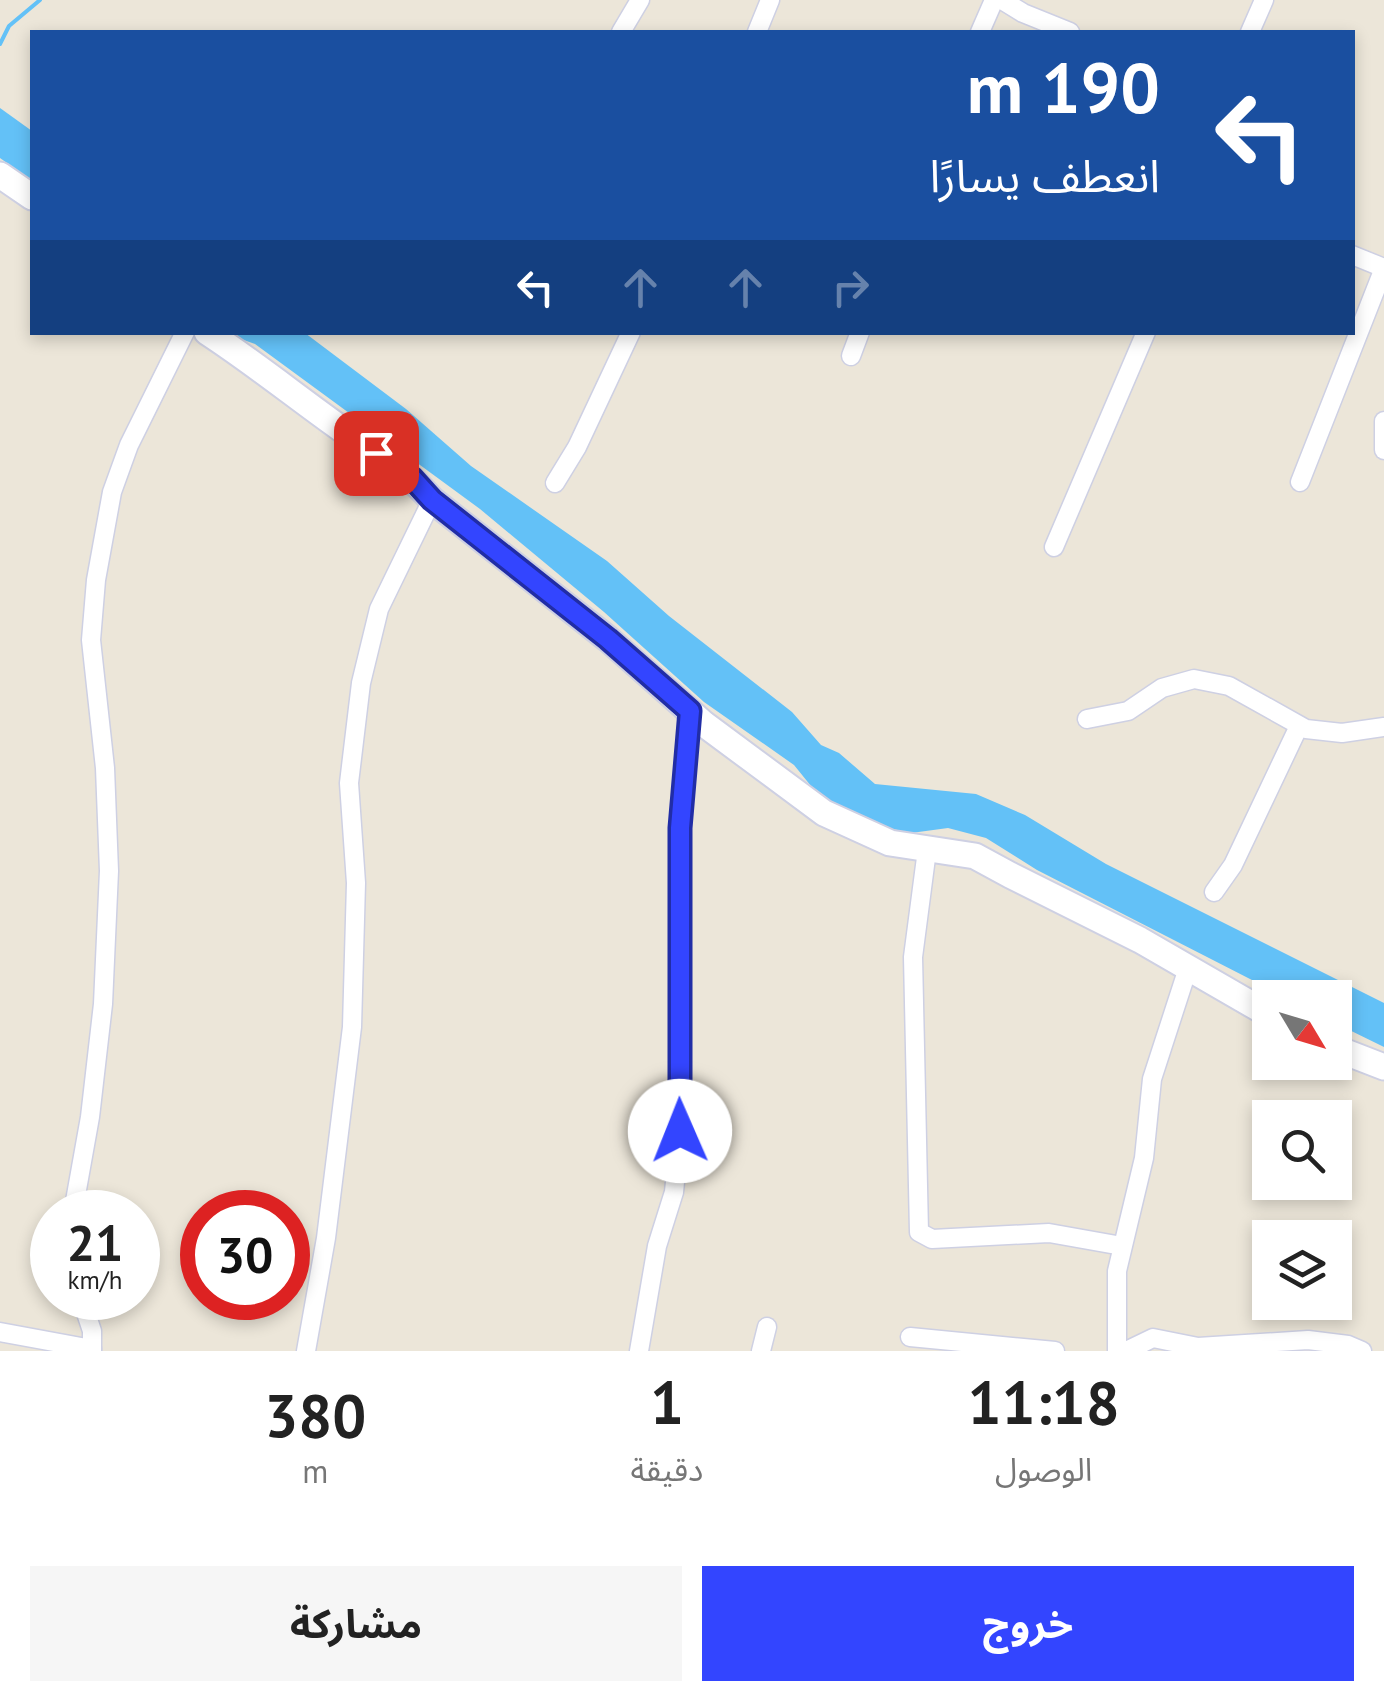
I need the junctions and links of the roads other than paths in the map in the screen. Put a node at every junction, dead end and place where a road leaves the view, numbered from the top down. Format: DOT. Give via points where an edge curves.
graph roads {
  1 [pos="640,0"];
  2 [pos="770,0"];
  3 [pos="994,0"];
  4 [pos="1002,0"];
  5 [pos="1264,0"];
  6 [pos="622,30"];
  7 [pos="758,30"];
  8 [pos="981,30"];
  9 [pos="1065,30"];
  10 [pos="1251,30"];
  11 [pos="0,175"];
  12 [pos="30,196"];
  13 [pos="1355,256"];
  14 [pos="1384,268"];
  15 [pos="184,335"];
  16 [pos="212,335"];
  17 [pos="630,335"];
  18 [pos="859,335"];
  19 [pos="1145,335"];
  20 [pos="851,356"];
  21 [pos="1384,421"];
  22 [pos="1384,450"];
  23 [pos="1300,482"];
  24 [pos="556,483"];
  25 [pos="432,500"];
  26 [pos="1054,547"];
  27 [pos="690,711"];
  28 [pos="1087,719"];
  29 [pos="1298,726"];
  30 [pos="1384,727"];
  31 [pos="927,850"];
  32 [pos="1214,892"];
  33 [pos="1188,968"];
  34 [pos="1252,1005"];
  35 [pos="1352,1054"];
  36 [pos="1384,1066"];
  37 [pos="78,1190"];
  38 [pos="1122,1246"];
  39 [pos="88,1320"];
  40 [pos="767,1327"];
  41 [pos="0,1332"];
  42 [pos="910,1337"];
  43 [pos="92,1350"];
  44 [pos="306,1351"];
  45 [pos="639,1351"];
  46 [pos="761,1351"];
  47 [pos="1055,1351"];
  48 [pos="1117,1351"];
  49 [pos="1126,1351"];
  50 [pos="1362,1351"];
  1 -- 6 [label="street"];
  2 -- 7 [label="street"];
  3 -- 8 [label="street"];
  4 -- 9 [label="street"];
  5 -- 10 [label="street"];
  11 -- 12 [label="street"];
  13 -- 14 [label="street"];
  14 -- 23 [label="street"];
  15 -- 37 [label="street" via="112,492 96,580 91,640 109,871 104,1004"];
  16 -- 25 [label="street" via="412,478"];
  17 -- 24 [label="street"];
  18 -- 20 [label="street"];
  19 -- 26 [label="street"];
  21 -- 22 [label="street"];
  25 -- 27 [label="street"];
  25 -- 44 [label="street" via="379,609 361,682 349,783 356,883 352,1027"];
  27 -- 31 [label="street" via="824,814 866,835"];
  27 -- 45 [label="street" via="680,828 679,1149"];
  28 -- 29 [label="street" via="1128,711 1172,684 1206,680"];
  29 -- 30 [label="street" via="1342,733"];
  29 -- 32 [label="street"];
  31 -- 33 [label="street" via="992,863"];
  31 -- 38 [label="street" via="913,956 919,1232 932,1239 1049,1233"];
  33 -- 34 [label="street"];
  33 -- 38 [label="street" via="1152,1079 1144,1158"];
  35 -- 36 [label="street"];
  38 -- 48 [label="street"];
  39 -- 43 [label="street"];
  40 -- 46 [label="street"];
  41 -- 43 [label="street"];
  42 -- 47 [label="street"];
  49 -- 50 [label="street" via="1152,1338 1212,1347 1308,1340"];
}
